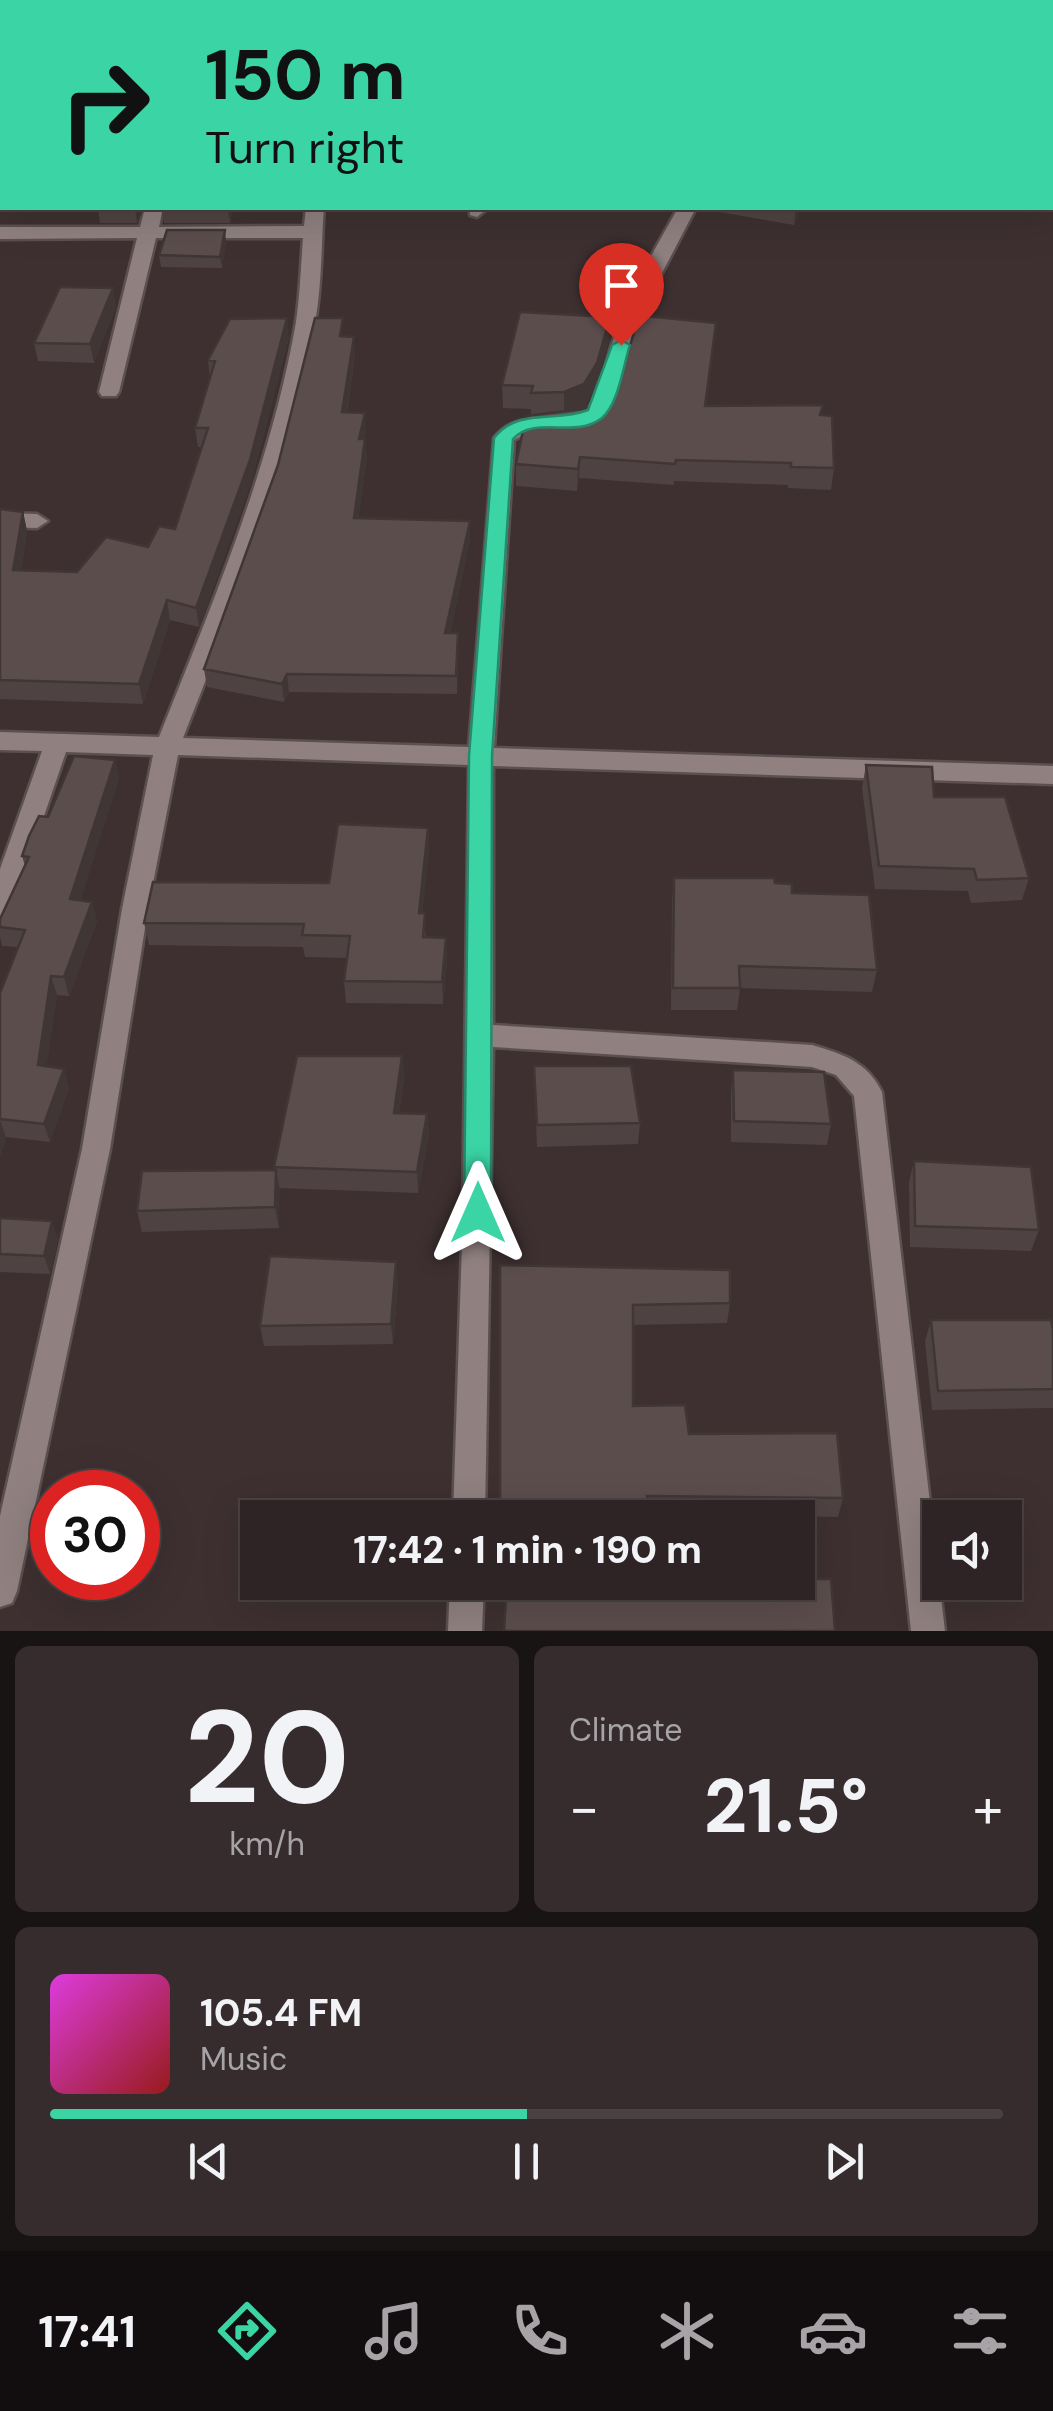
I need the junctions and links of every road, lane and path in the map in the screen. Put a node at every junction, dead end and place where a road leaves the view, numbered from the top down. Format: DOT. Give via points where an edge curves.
graph roads {
  1 [pos="154,210"];
  2 [pos="685,210"];
  3 [pos="313,220"];
  4 [pos="148,232"];
  5 [pos="0,233"];
  6 [pos="109,392"];
  7 [pos="0,520"];
  8 [pos="38,521"];
  9 [pos="0,740"];
  10 [pos="57,743"];
  11 [pos="167,748"];
  12 [pos="480,756"];
  13 [pos="1053,776"];
  14 [pos="0,906"];
  15 [pos="479,1036"];
  16 [pos="468,1500"];
  17 [pos="0,1591"];
  18 [pos="466,1600"];
  19 [pos="465,1631"];
  20 [pos="928,1631"];
  1 -- 4 [label="street"];
  2 -- 12 [label="street" via="630,317 594,414 513,427 504,438"];
  3 -- 4 [label="street"];
  3 -- 11 [label="street" via="306,320 285,416 240,563"];
  4 -- 5 [label="street"];
  4 -- 6 [label="street"];
  7 -- 8 [label="street"];
  9 -- 10 [label="street"];
  10 -- 11 [label="street"];
  10 -- 14 [label="street"];
  11 -- 12 [label="street"];
  11 -- 17 [label="street" via="96,1148"];
  12 -- 13 [label="street"];
  12 -- 15 [label="street"];
  15 -- 16 [label="street"];
  15 -- 20 [label="street" via="812,1056 846,1068 868,1092"];
  18 -- 19 [label="street"];
}
